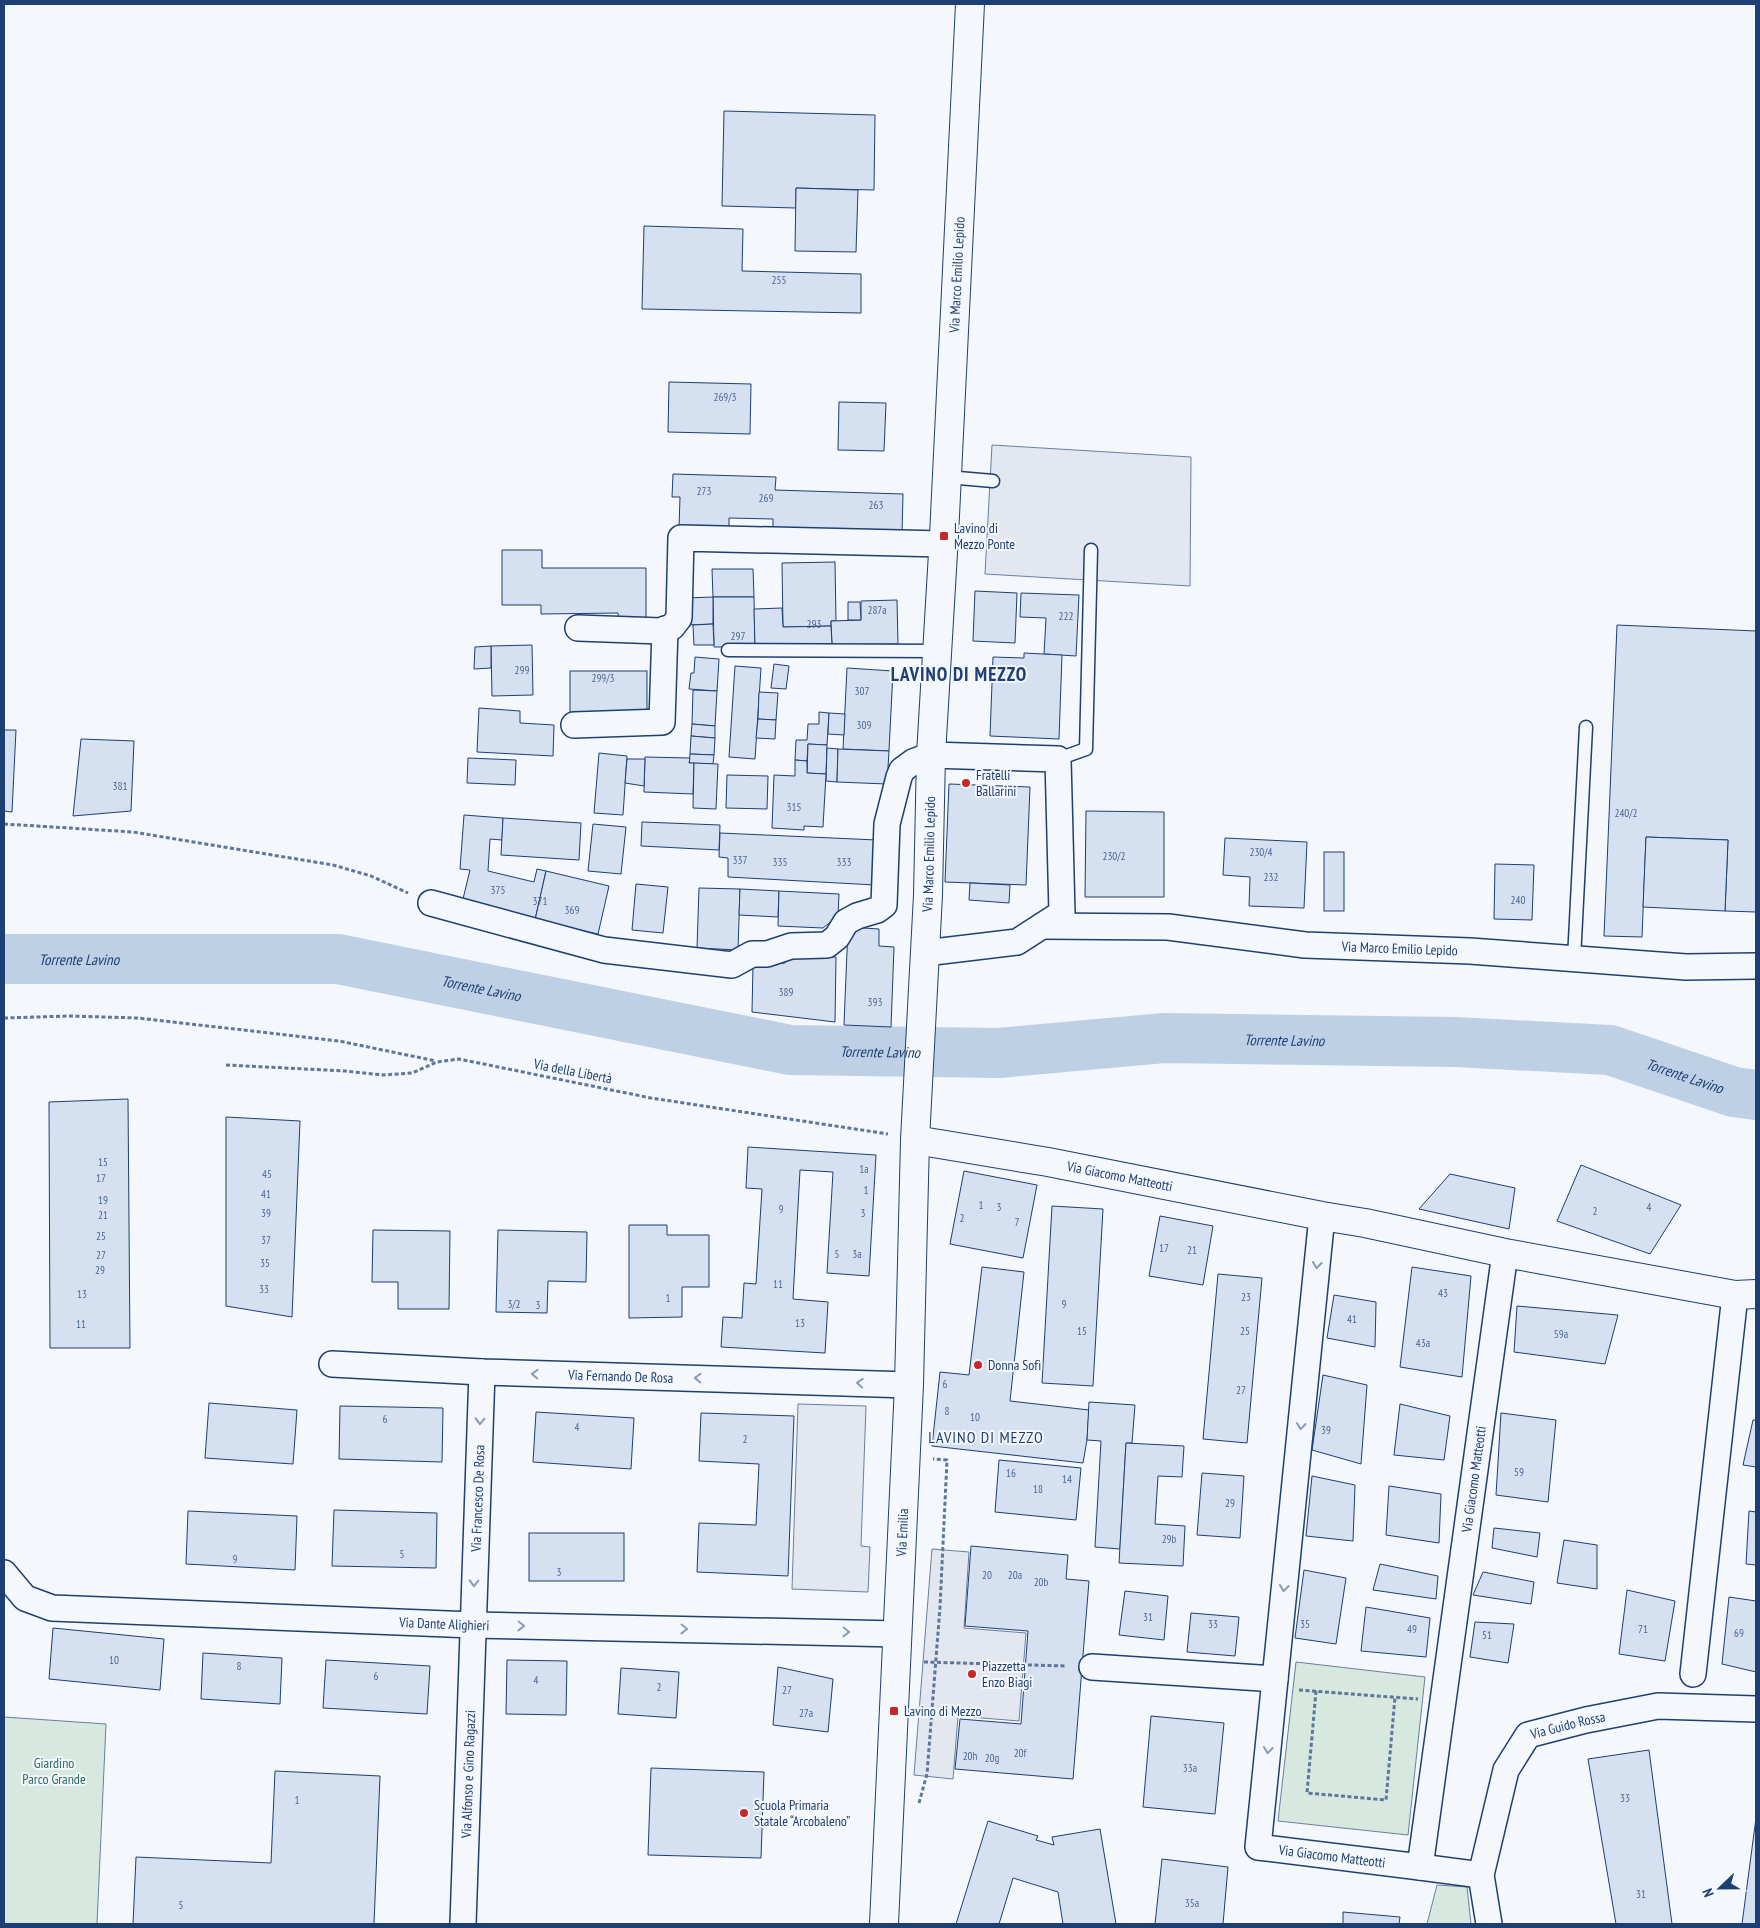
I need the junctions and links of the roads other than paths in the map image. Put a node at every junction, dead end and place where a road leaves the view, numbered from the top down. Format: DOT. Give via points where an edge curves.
graph roads {
  1 [pos="970,4"];
  2 [pos="947,477"];
  3 [pos="993,481"];
  4 [pos="943,544"];
  5 [pos="1091,550"];
  6 [pos="578,628"];
  7 [pos="665,630"];
  8 [pos="728,650"];
  9 [pos="937,651"];
  10 [pos="574,725"];
  11 [pos="1586,727"];
  12 [pos="931,756"];
  13 [pos="1058,759"];
  14 [pos="432,903"];
  15 [pos="1042,926"];
  16 [pos="925,953"];
  17 [pos="1574,959"];
  18 [pos="1756,966"];
  19 [pos="916,1130"];
  20 [pos="1322,1216"];
  21 [pos="1505,1253"];
  22 [pos="1745,1295"];
  23 [pos="332,1364"];
  24 [pos="482,1372"];
  25 [pos="909,1385"];
  26 [pos="4,1573"];
  27 [pos="472,1625"];
  28 [pos="898,1634"];
  29 [pos="1092,1667"];
  30 [pos="1693,1674"];
  31 [pos="1274,1684"];
  32 [pos="1756,1709"];
  33 [pos="1420,1867"];
  34 [pos="1481,1875"];
  35 [pos="462,1924"];
  36 [pos="884,1924"];
  37 [pos="1489,1924"];
  1 -- 2 [label="main road, Via Marco Emilio Lepido"];
  2 -- 3 [label="lane"];
  2 -- 4 [label="main road, Via Marco Emilio Lepido"];
  4 -- 7 [label="street" via="681,538 679,618 672,628"];
  4 -- 9 [label="main road, Via Marco Emilio Lepido"];
  5 -- 13 [label="lane" via="1086,749"];
  6 -- 7 [label="street"];
  7 -- 10 [label="street" via="662,722"];
  8 -- 9 [label="lane"];
  9 -- 12 [label="main road, Via Marco Emilio Lepido"];
  11 -- 17 [label="lane"];
  12 -- 13 [label="street"];
  12 -- 14 [label="street" via="913,762 902,770 899,777 887,824 884,905 846,922 837,937 827,945 791,946 767,954 752,954 732,965 604,950"];
  12 -- 16 [label="main road, Via Marco Emilio Lepido"];
  13 -- 15 [label="street" via="1062,913"];
  15 -- 16 [label="street" via="1017,942"];
  15 -- 17 [label="street, Via Marco Emilio Lepido" via="1168,927 1305,945 1470,951"];
  16 -- 19 [label="main road, Via Marco Emilio Lepido"];
  17 -- 18 [label="street, Via Marco Emilio Lepido" via="1686,967"];
  19 -- 20 [label="main road, Via Giacomo Matteotti" via="1048,1162"];
  19 -- 25 [label="main road, Via Emilia"];
  20 -- 21 [label="main road, Via Giacomo Matteotti"];
  20 -- 31 [label="street, Via Giacomo Matteotti, one-way"];
  21 -- 22 [label="main road, Via Giacomo Matteotti"];
  21 -- 33 [label="street, Via Giacomo Matteotti"];
  22 -- 30 [label="street, Via Giacomo Matteotti"];
  23 -- 24 [label="street, Via Fernando De Rosa"];
  25 -- 24 [label="street, Via Fernando De Rosa, one-way"];
  24 -- 27 [label="street, Via Francesco De Rosa, one-way"];
  25 -- 28 [label="main road, Via Emilia"];
  26 -- 27 [label="street, Via Dante Alighieri" via="25,1598 52,1608"];
  27 -- 28 [label="street, Via Dante Alighieri, one-way"];
  27 -- 35 [label="street, Via Alfonso e Gino Ragazzi"];
  28 -- 36 [label="main road, Via Emilia"];
  29 -- 31 [label="street"];
  31 -- 33 [label="street, Via Giacomo Matteotti, one-way" via="1258,1847"];
  32 -- 34 [label="street, Via Guido Rossa" via="1658,1706 1528,1735 1506,1770"];
  33 -- 34 [label="street"];
  34 -- 37 [label="street, Via Guido Rossa"];
}
